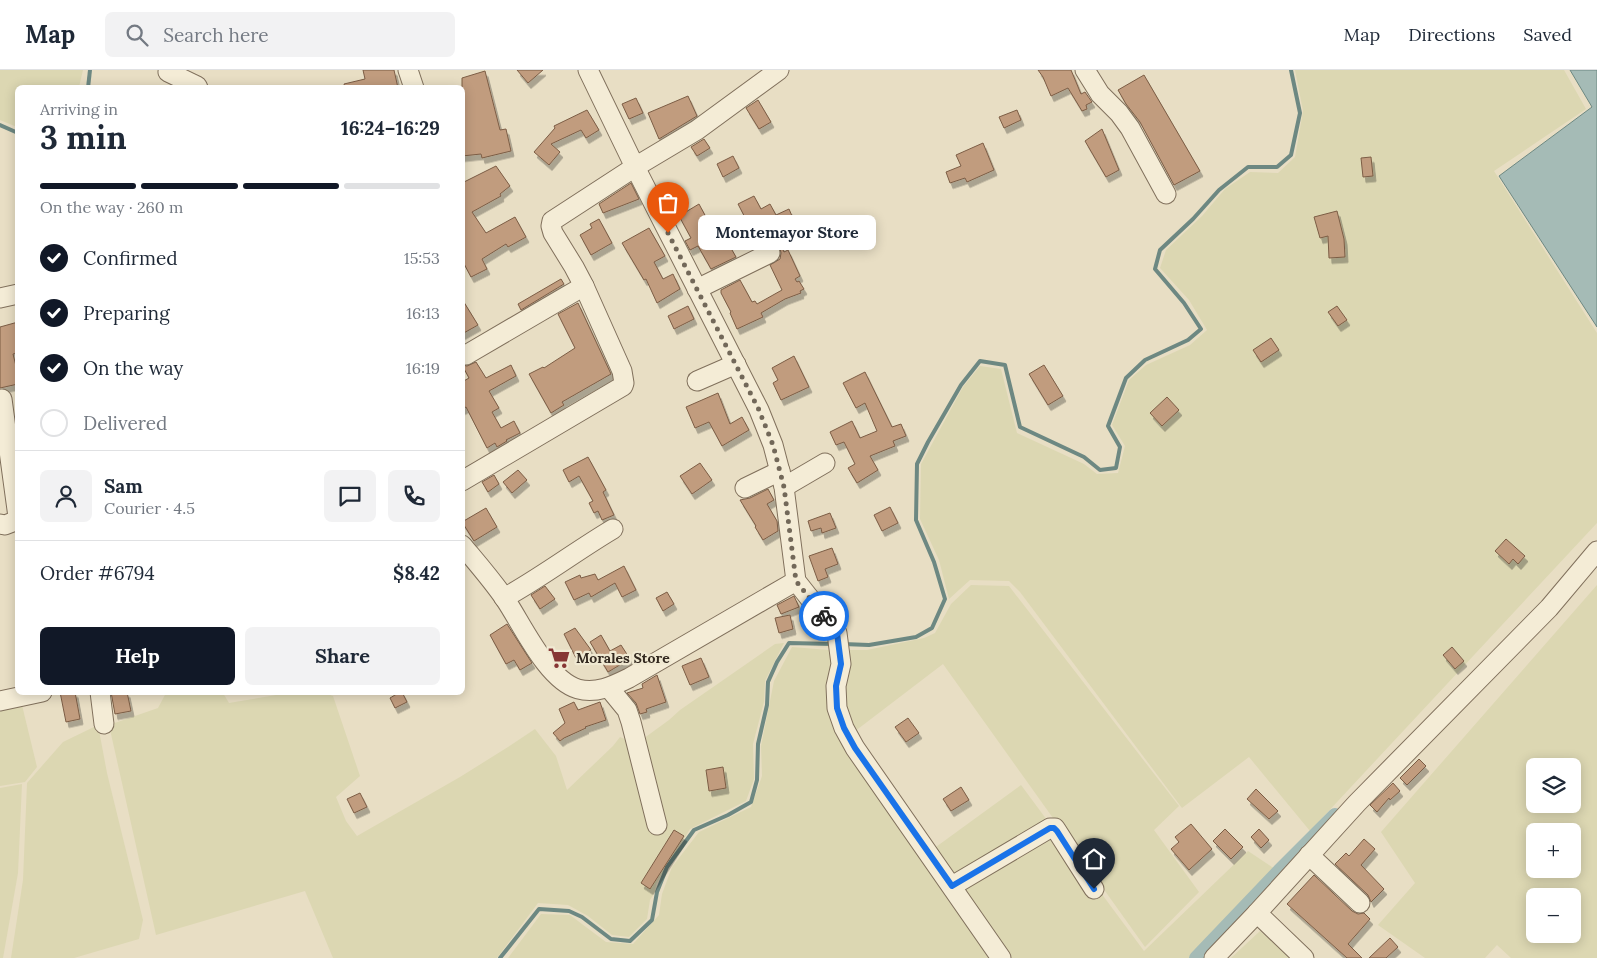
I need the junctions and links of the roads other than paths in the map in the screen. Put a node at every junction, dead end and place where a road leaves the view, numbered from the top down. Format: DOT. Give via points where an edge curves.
graph roads {
  1 [pos="408,70"];
  2 [pos="588,70"];
  3 [pos="778,70"];
  4 [pos="1085,70"];
  5 [pos="168,72"];
  6 [pos="195,85"];
  7 [pos="413,85"];
  8 [pos="635,167"];
  9 [pos="1166,194"];
  10 [pos="770,253"];
  11 [pos="584,286"];
  12 [pos="697,289"];
  13 [pos="15,295"];
  14 [pos="0,298"];
  15 [pos="466,355"];
  16 [pos="736,364"];
  17 [pos="697,381"];
  18 [pos="2,399"];
  19 [pos="825,463"];
  20 [pos="465,479"];
  21 [pos="782,479"];
  22 [pos="745,488"];
  23 [pos="15,496"];
  24 [pos="15,520"];
  25 [pos="0,524"];
  26 [pos="613,529"];
  27 [pos="465,549"];
  28 [pos="1597,551"];
  29 [pos="796,581"];
  30 [pos="504,598"];
  31 [pos="609,688"];
  32 [pos="28,695"];
  33 [pos="100,695"];
  34 [pos="0,701"];
  35 [pos="104,724"];
  36 [pos="657,825"];
  37 [pos="1309,856"];
  38 [pos="952,886"];
  39 [pos="1094,889"];
  40 [pos="1360,903"];
  41 [pos="1257,913"];
  42 [pos="1001,958"];
  43 [pos="1214,958"];
  44 [pos="1304,958"];
  1 -- 7 [label="street"];
  2 -- 8 [label="street"];
  3 -- 8 [label="street" via="697,130"];
  4 -- 9 [label="street" via="1100,94 1130,128"];
  5 -- 6 [label="street"];
  8 -- 11 [label="street" via="552,221 553,233"];
  8 -- 12 [label="street"];
  10 -- 12 [label="street"];
  11 -- 15 [label="street"];
  11 -- 20 [label="street" via="622,371 624,383"];
  12 -- 16 [label="street"];
  13 -- 14 [label="street"];
  16 -- 17 [label="street"];
  16 -- 21 [label="street" via="773,445"];
  18 -- 23 [label="street"];
  19 -- 21 [label="street"];
  21 -- 22 [label="street"];
  21 -- 29 [label="street"];
  24 -- 25 [label="street"];
  26 -- 30 [label="street"];
  27 -- 30 [label="street"];
  28 -- 37 [label="street" via="1549,608"];
  29 -- 31 [label="street"];
  29 -- 38 [label="street" via="837,633 841,664 836,686 837,708 844,728"];
  30 -- 31 [label="street" via="558,678 578,689"];
  31 -- 36 [label="street" via="627,710 632,722"];
  32 -- 34 [label="street"];
  33 -- 35 [label="street"];
  37 -- 40 [label="street"];
  37 -- 41 [label="street"];
  38 -- 39 [label="street" via="1054,828"];
  38 -- 42 [label="street"];
  41 -- 43 [label="street"];
  41 -- 44 [label="street"];
}
